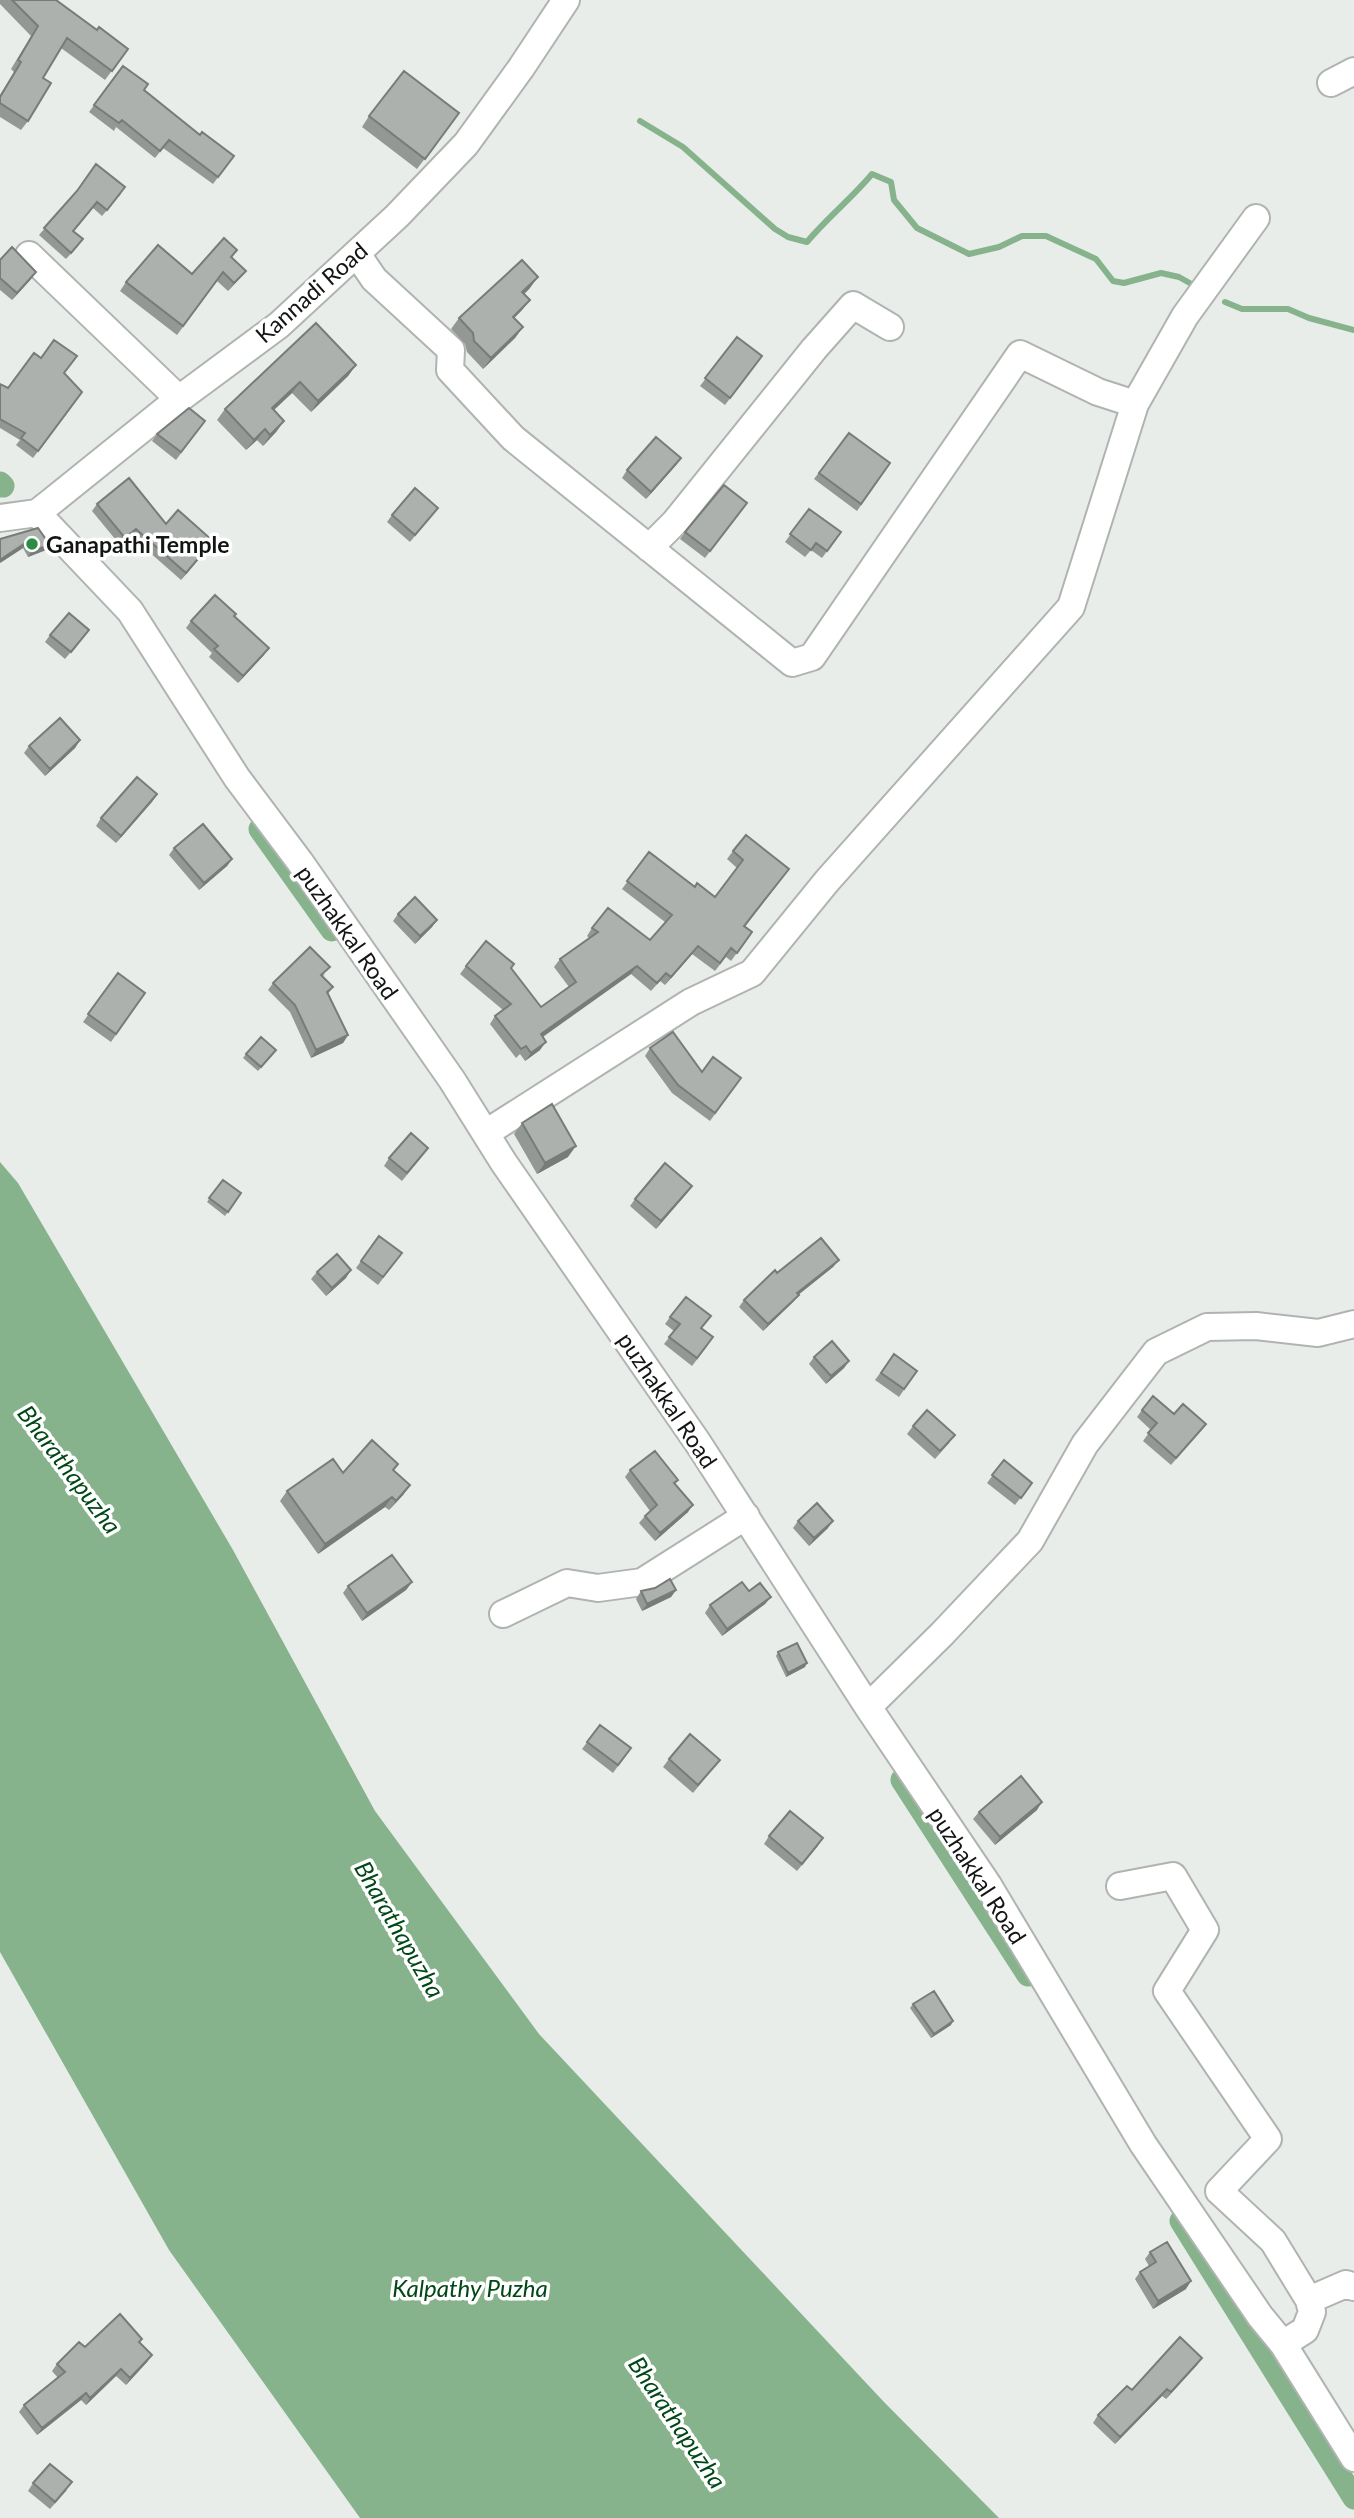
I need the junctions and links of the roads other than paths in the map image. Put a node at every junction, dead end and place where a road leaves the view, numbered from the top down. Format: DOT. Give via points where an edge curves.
graph roads {
  1 [pos="566,0"];
  2 [pos="1256,218"];
  3 [pos="357,254"];
  4 [pos="29,255"];
  5 [pos="890,327"];
  6 [pos="179,399"];
  7 [pos="1135,404"];
  8 [pos="37,513"];
  9 [pos="0,518"];
  10 [pos="649,548"];
  11 [pos="486,1133"];
  12 [pos="1354,1324"];
  13 [pos="745,1516"];
  14 [pos="503,1614"];
  15 [pos="867,1707"];
  16 [pos="1120,1886"];
  17 [pos="1354,2287"];
  18 [pos="1309,2300"];
  19 [pos="1283,2344"];
  20 [pos="1354,2458"];
  1 -- 3 [label="street, Kannadi Road" via="466,144"];
  2 -- 7 [label="street" via="1185,316"];
  3 -- 6 [label="street, Kannadi Road" via="279,324"];
  3 -- 10 [label="street" via="374,279 451,350 450,370 513,438"];
  4 -- 6 [label="street"];
  5 -- 10 [label="street" via="853,305 676,522"];
  6 -- 8 [label="street, Kannadi Road"];
  7 -- 10 [label="street" via="1098,392 1020,354 812,657 792,663"];
  7 -- 11 [label="street" via="1071,607 827,881 752,973 691,1002"];
  8 -- 9 [label="street"];
  8 -- 11 [label="street, puzhakkal Road" via="130,611 237,778"];
  11 -- 13 [label="street, puzhakkal Road"];
  12 -- 15 [label="street" via="1318,1333 1256,1326 1207,1327 1156,1352 1086,1444 1030,1541"];
  13 -- 14 [label="street" via="642,1582 598,1588 567,1583"];
  13 -- 15 [label="street, puzhakkal Road"];
  15 -- 19 [label="street, puzhakkal Road" via="988,1885 1143,2144"];
  16 -- 18 [label="street" via="1173,1877 1205,1930 1167,1992 1268,2139 1219,2191 1273,2241"];
  17 -- 18 [label="street" via="1346,2284"];
  18 -- 19 [label="street" via="1312,2312 1305,2330"];
  19 -- 20 [label="street, puzhakkal Road"];
}
